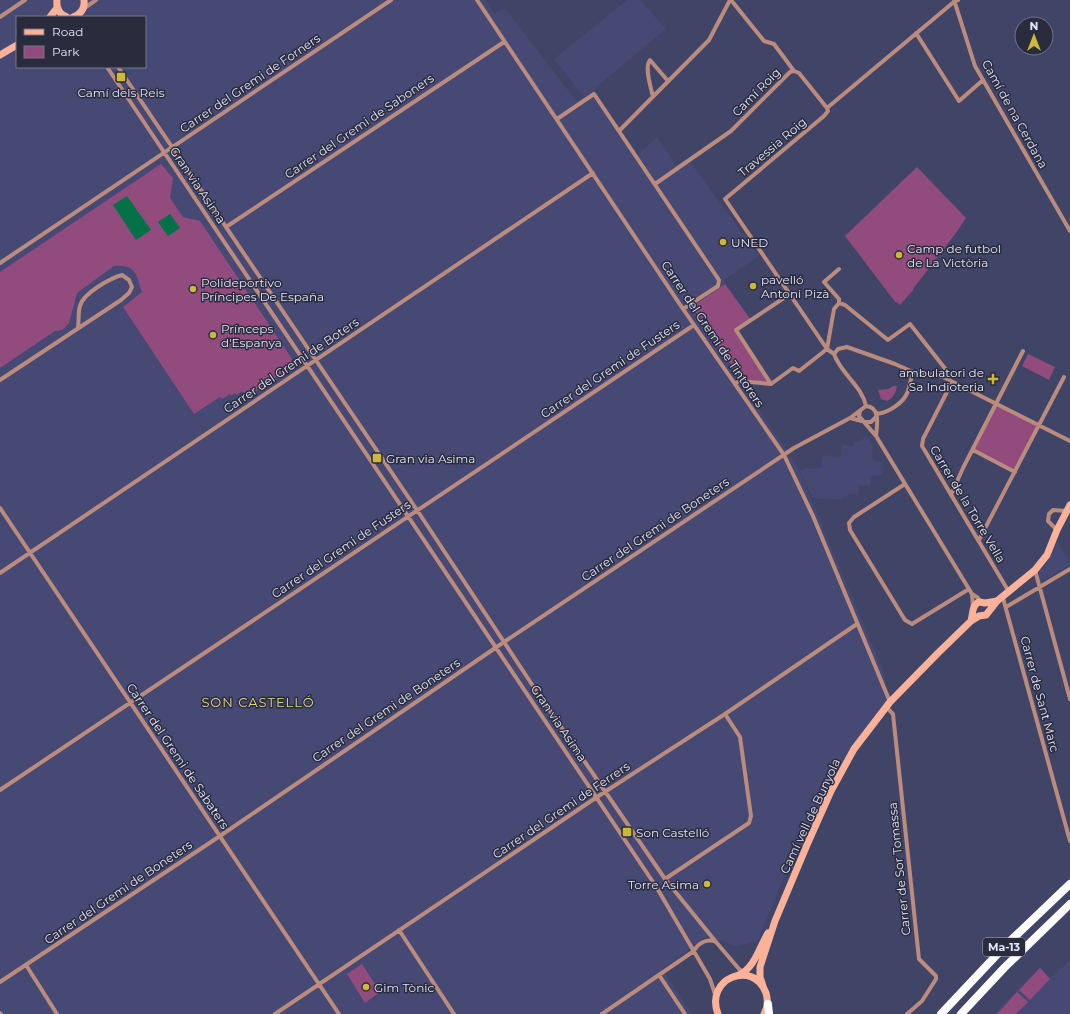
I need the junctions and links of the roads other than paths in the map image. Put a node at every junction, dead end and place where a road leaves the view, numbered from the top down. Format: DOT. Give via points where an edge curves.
graph roads {
  1 [pos="25,0"];
  2 [pos="57,0"];
  3 [pos="84,0"];
  4 [pos="96,0"];
  5 [pos="391,0"];
  6 [pos="477,0"];
  7 [pos="730,0"];
  8 [pos="956,0"];
  9 [pos="57,8"];
  10 [pos="83,12"];
  11 [pos="51,16"];
  12 [pos="64,16"];
  13 [pos="0,17"];
  14 [pos="916,33"];
  15 [pos="504,42"];
  16 [pos="16,46"];
  17 [pos="0,55"];
  18 [pos="108,68"];
  19 [pos="119,68"];
  20 [pos="794,71"];
  21 [pos="983,80"];
  22 [pos="668,81"];
  23 [pos="653,97"];
  24 [pos="827,108"];
  25 [pos="557,119"];
  26 [pos="619,131"];
  27 [pos="172,148"];
  28 [pos="164,153"];
  29 [pos="593,173"];
  30 [pos="655,184"];
  31 [pos="226,227"];
  32 [pos="1070,230"];
  33 [pos="0,263"];
  34 [pos="839,269"];
  35 [pos="790,294"];
  36 [pos="839,303"];
  37 [pos="683,309"];
  38 [pos="694,325"];
  39 [pos="78,328"];
  40 [pos="827,349"];
  41 [pos="1023,351"];
  42 [pos="834,354"];
  43 [pos="316,361"];
  44 [pos="308,366"];
  45 [pos="913,372"];
  46 [pos="944,377"];
  47 [pos="1064,377"];
  48 [pos="0,380"];
  49 [pos="952,382"];
  50 [pos="735,384"];
  51 [pos="771,384"];
  52 [pos="996,404"];
  53 [pos="866,406"];
  54 [pos="860,410"];
  55 [pos="876,415"];
  56 [pos="850,418"];
  57 [pos="863,421"];
  58 [pos="1039,426"];
  59 [pos="876,436"];
  60 [pos="1070,441"];
  61 [pos="972,450"];
  62 [pos="784,455"];
  63 [pos="1016,472"];
  64 [pos="905,484"];
  65 [pos="951,495"];
  66 [pos="0,508"];
  67 [pos="1069,508"];
  68 [pos="417,510"];
  69 [pos="408,516"];
  70 [pos="1057,530"];
  71 [pos="979,540"];
  72 [pos="30,553"];
  73 [pos="1070,569"];
  74 [pos="1035,570"];
  75 [pos="0,573"];
  76 [pos="1040,586"];
  77 [pos="969,589"];
  78 [pos="1009,592"];
  79 [pos="972,594"];
  80 [pos="1000,599"];
  81 [pos="983,602"];
  82 [pos="1006,607"];
  83 [pos="988,610"];
  84 [pos="975,612"];
  85 [pos="857,624"];
  86 [pos="504,642"];
  87 [pos="496,647"];
  88 [pos="1069,690"];
  89 [pos="1070,699"];
  90 [pos="130,703"];
  91 [pos="888,705"];
  92 [pos="725,714"];
  93 [pos="0,790"];
  94 [pos="605,792"];
  95 [pos="598,797"];
  96 [pos="220,836"];
  97 [pos="1070,841"];
  98 [pos="665,879"];
  99 [pos="1070,884"];
  100 [pos="1070,904"];
  101 [pos="775,922"];
  102 [pos="399,930"];
  103 [pos="716,942"];
  104 [pos="694,950"];
  105 [pos="26,965"];
  106 [pos="743,972"];
  107 [pos="659,975"];
  108 [pos="735,976"];
  109 [pos="750,977"];
  110 [pos="0,982"];
  111 [pos="320,984"];
  112 [pos="764,989"];
  113 [pos="715,997"];
  114 [pos="766,1012"];
  115 [pos="57,1014"];
  116 [pos="276,1014"];
  117 [pos="339,1014"];
  118 [pos="454,1014"];
  119 [pos="602,1014"];
  120 [pos="685,1014"];
  121 [pos="718,1014"];
  122 [pos="907,1014"];
  123 [pos="941,1014"];
  124 [pos="961,1014"];
  1 -- 13 [label="street"];
  2 -- 9 [label="main road"];
  3 -- 10 [label="main road"];
  4 -- 10 [label="street"];
  5 -- 27 [label="street, Carrer del Gremi de Forners"];
  6 -- 15 [label="street, Carrer del Gremi de Tintorers"];
  7 -- 20 [label="street" via="764,41 774,44"];
  7 -- 22 [label="street" via="709,40"];
  8 -- 14 [label="street"];
  8 -- 21 [label="street, Camí de na Cerdana" via="970,52"];
  9 -- 11 [label="main road"];
  9 -- 12 [label="main road"];
  14 -- 21 [label="street" via="959,101"];
  14 -- 24 [label="street"];
  15 -- 25 [label="street, Carrer del Gremi de Tintorers"];
  15 -- 31 [label="street, Carrer del Gremi de Saboners"];
  16 -- 17 [label="main road"];
  18 -- 28 [label="street, Gran via Asima"];
  19 -- 27 [label="street, Gran via Asima"];
  20 -- 24 [label="street, Camí Roig" via="799,73"];
  20 -- 30 [label="street, Camí Roig" via="790,72 730,131"];
  21 -- 32 [label="street, Camí de na Cerdana"];
  22 -- 23 [label="street"];
  22 -- 23 [label="street" via="650,60 648,68"];
  23 -- 26 [label="street"];
  24 -- 35 [label="street, Travessia Roig" via="824,116 725,199"];
  25 -- 26 [label="street" via="594,94"];
  25 -- 29 [label="street, Carrer del Gremi de Tintorers"];
  26 -- 30 [label="street"];
  27 -- 28 [label="street, Carrer del Gremi de Forners"];
  27 -- 31 [label="street, Gran via Asima"];
  28 -- 33 [label="street, Carrer del Gremi de Forners"];
  28 -- 44 [label="street, Gran via Asima"];
  29 -- 37 [label="street, Carrer del Gremi de Tintorers"];
  29 -- 43 [label="street, Carrer del Gremi de Boters"];
  30 -- 37 [label="street" via="719,280 718,286"];
  31 -- 43 [label="street, Gran via Asima"];
  34 -- 36 [label="street" via="824,282 840,299"];
  35 -- 40 [label="street"];
  35 -- 51 [label="street" via="736,330"];
  36 -- 40 [label="street" via="834,309"];
  36 -- 46 [label="street" via="845,305 888,340 910,324 947,371"];
  37 -- 38 [label="street, Carrer del Gremi de Tintorers"];
  38 -- 50 [label="street, Carrer del Gremi de Tintorers"];
  38 -- 68 [label="street, Carrer del Gremi de Fusters"];
  39 -- 39 [label="street" via="129,293 132,287 129,280 122,275 113,278 85,296 80,305"];
  39 -- 48 [label="street"];
  40 -- 42 [label="street"];
  40 -- 51 [label="street" via="799,371 793,368"];
  41 -- 52 [label="street"];
  42 -- 45 [label="street" via="838,349 847,347"];
  42 -- 53 [label="street" via="837,364 860,391"];
  43 -- 44 [label="street, Carrer del Gremi de Boters"];
  43 -- 68 [label="street, Gran via Asima"];
  44 -- 69 [label="street, Gran via Asima"];
  44 -- 72 [label="street, Carrer del Gremi de Boters"];
  45 -- 46 [label="street"];
  45 -- 55 [label="street" via="908,392 899,403"];
  46 -- 49 [label="street"];
  47 -- 58 [label="street"];
  49 -- 52 [label="street"];
  49 -- 65 [label="street, Carrer de la Torre Vella" via="923,439 922,446"];
  50 -- 51 [label="street" via="739,381"];
  50 -- 62 [label="street, Carrer del Gremi de Tintorers"];
  52 -- 58 [label="street"];
  52 -- 61 [label="street"];
  53 -- 54 [label="street"];
  53 -- 55 [label="street" via="874,409"];
  54 -- 56 [label="street"];
  54 -- 57 [label="street" via="859,416"];
  55 -- 57 [label="street" via="872,422"];
  55 -- 59 [label="street"];
  56 -- 57 [label="street"];
  56 -- 62 [label="street, Carrer del Gremi de Boneters"];
  57 -- 59 [label="street"];
  58 -- 60 [label="street"];
  58 -- 63 [label="street"];
  59 -- 64 [label="street"];
  61 -- 63 [label="street"];
  61 -- 65 [label="street"];
  62 -- 85 [label="street, Carrer del Gremi de Tintorers" via="813,516"];
  62 -- 86 [label="street, Carrer del Gremi de Boneters"];
  63 -- 71 [label="street"];
  64 -- 77 [label="street"];
  64 -- 77 [label="street" via="854,517 849,523 850,530 906,620 912,624"];
  65 -- 71 [label="street, Carrer de la Torre Vella"];
  66 -- 72 [label="street, Carrer del Gremi de Sabaters"];
  67 -- 70 [label="main road"];
  67 -- 70 [label="street" via="1053,510 1049,514 1048,521"];
  68 -- 69 [label="street, Carrer del Gremi de Fusters"];
  68 -- 86 [label="street, Gran via Asima"];
  69 -- 87 [label="street, Gran via Asima"];
  69 -- 90 [label="street, Carrer del Gremi de Fusters"];
  70 -- 74 [label="main road" via="1047,555"];
  71 -- 78 [label="street, Carrer de la Torre Vella"];
  72 -- 75 [label="street, Carrer del Gremi de Boters"];
  72 -- 90 [label="street, Carrer del Gremi de Sabaters"];
  73 -- 76 [label="street"];
  74 -- 76 [label="street"];
  74 -- 78 [label="main road"];
  76 -- 82 [label="street"];
  76 -- 88 [label="street"];
  77 -- 79 [label="street"];
  78 -- 80 [label="main road"];
  79 -- 81 [label="street"];
  79 -- 84 [label="street"];
  80 -- 81 [label="main road"];
  80 -- 82 [label="street, Carrer de Sant Marc"];
  80 -- 83 [label="main road"];
  81 -- 83 [label="main road" via="988,606"];
  81 -- 84 [label="main road" via="976,604"];
  82 -- 97 [label="street, Carrer de Sant Marc"];
  83 -- 84 [label="main road" via="984,616"];
  84 -- 91 [label="main road, Camí vell de Bunyola" via="971,620"];
  85 -- 91 [label="street, Carrer del Gremi de Tintorers"];
  85 -- 92 [label="street, Carrer del Gremi de Ferrers"];
  86 -- 87 [label="street, Carrer del Gremi de Boneters"];
  86 -- 94 [label="street, Gran via Asima"];
  87 -- 95 [label="street, Gran via Asima"];
  87 -- 96 [label="street, Carrer del Gremi de Boneters"];
  88 -- 89 [label="street"];
  90 -- 93 [label="street, Carrer del Gremi de Fusters"];
  90 -- 96 [label="street, Carrer del Gremi de Sabaters"];
  91 -- 101 [label="main road, Camí vell de Bunyola" via="854,749 831,791"];
  91 -- 122 [label="street, Carrer de Sor Tomassa" via="893,714 919,959 936,976 922,1001"];
  92 -- 94 [label="street, Carrer del Gremi de Ferrers"];
  92 -- 98 [label="street" via="740,737 751,816 749,823"];
  94 -- 95 [label="street, Carrer del Gremi de Ferrers"];
  94 -- 98 [label="street, Gran via Asima"];
  95 -- 102 [label="street, Carrer del Gremi de Ferrers"];
  95 -- 104 [label="street, Gran via Asima"];
  96 -- 105 [label="street, Carrer del Gremi de Boneters"];
  96 -- 111 [label="street, Carrer del Gremi de Sabaters"];
  98 -- 103 [label="street, Gran via Asima"];
  99 -- 123 [label="highway, Ma-13" via="1006,945"];
  100 -- 124 [label="highway, Ma-13" via="1005,966"];
  101 -- 106 [label="main road" via="754,960"];
  101 -- 112 [label="main road" via="760,967"];
  102 -- 111 [label="street, Carrer del Gremi de Ferrers"];
  102 -- 118 [label="street"];
  103 -- 104 [label="street" via="705,941"];
  103 -- 106 [label="street, Gran via Asima"];
  104 -- 107 [label="street"];
  104 -- 113 [label="street, Gran via Asima" via="711,982"];
  105 -- 110 [label="street, Carrer del Gremi de Boneters"];
  105 -- 115 [label="street"];
  106 -- 108 [label="main road"];
  106 -- 109 [label="street, Gran via Asima"];
  107 -- 119 [label="street"];
  107 -- 120 [label="street"];
  108 -- 109 [label="main road"];
  108 -- 113 [label="main road" via="721,985"];
  109 -- 112 [label="main road" via="757,980"];
  111 -- 116 [label="street, Carrer del Gremi de Ferrers"];
  111 -- 117 [label="street, Carrer del Gremi de Sabaters"];
  112 -- 114 [label="main road" via="767,997"];
  113 -- 121 [label="main road"];
}
